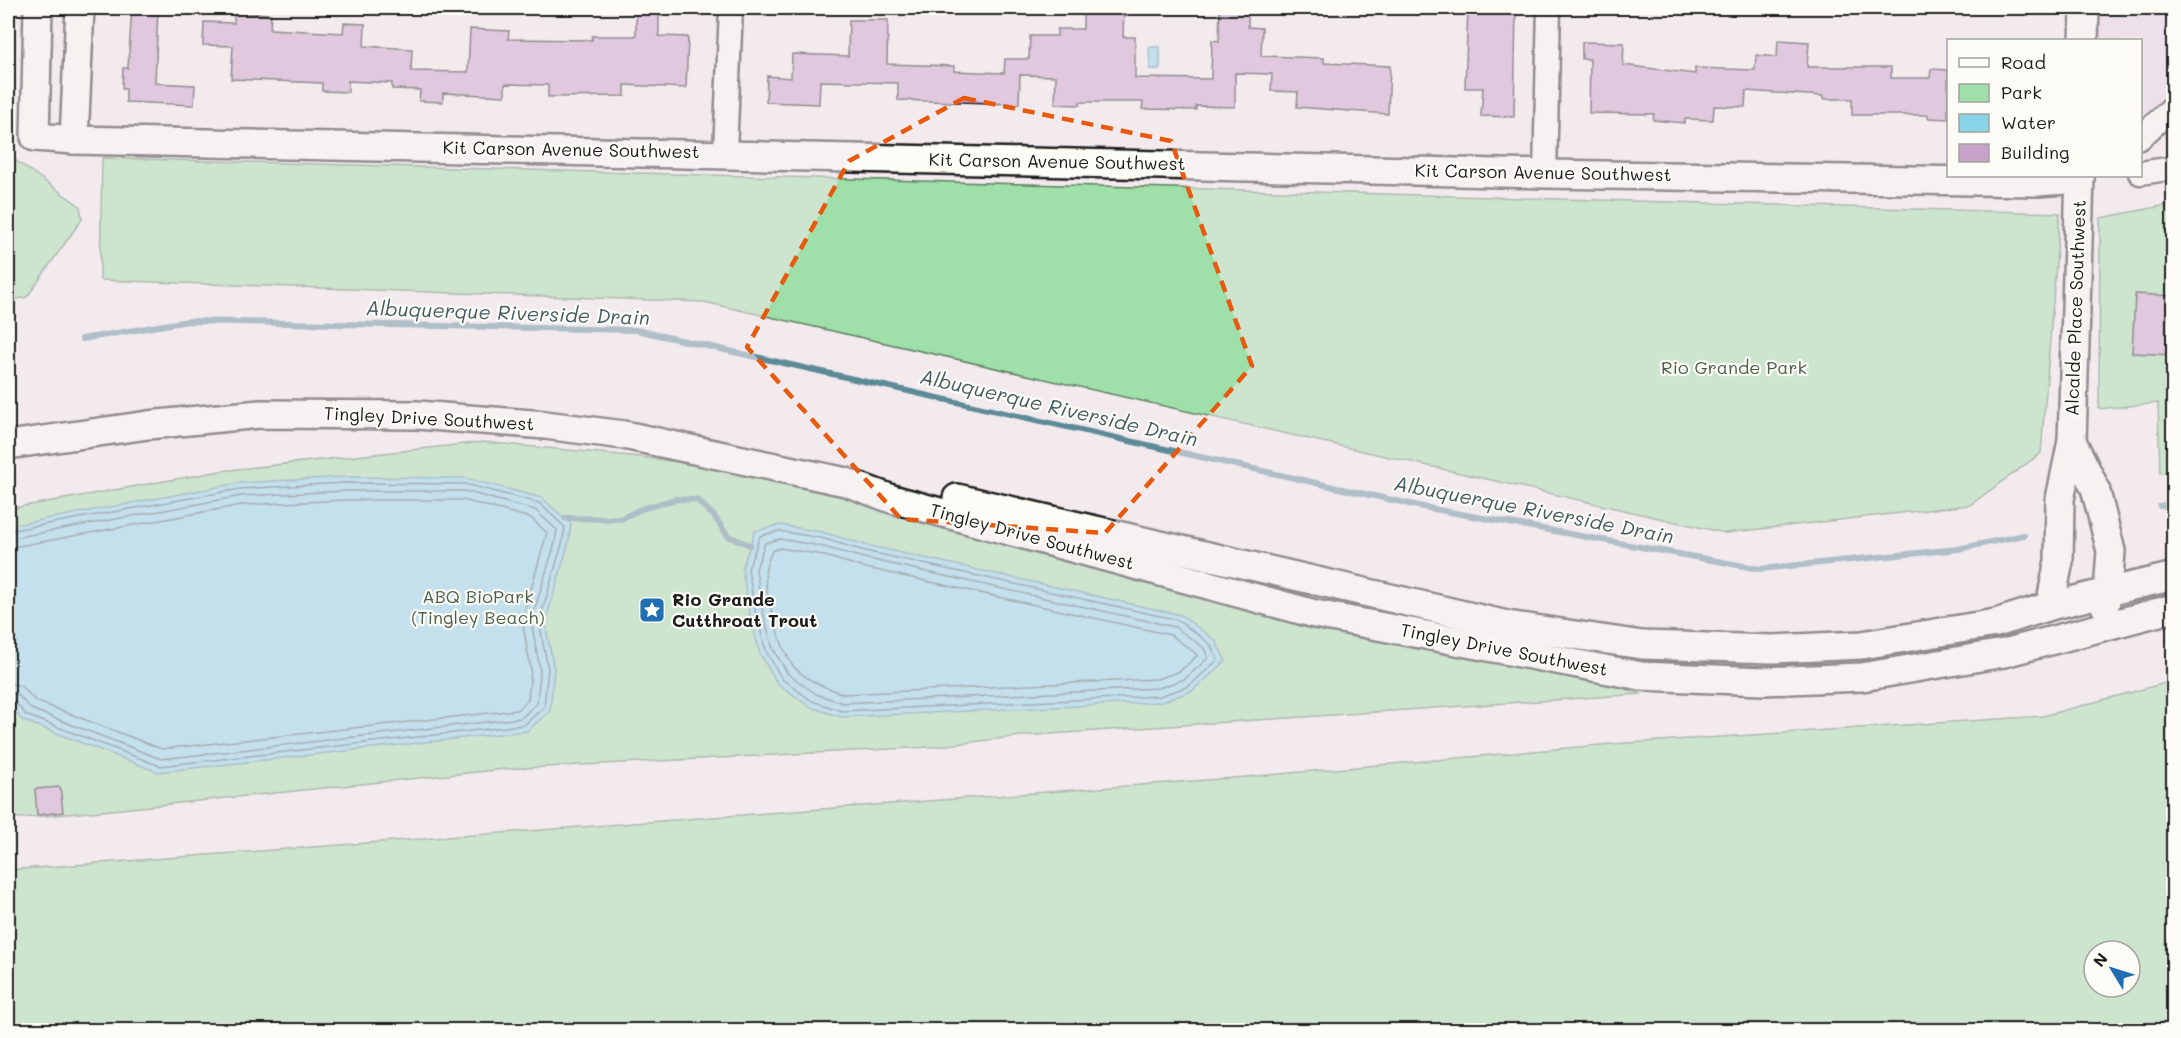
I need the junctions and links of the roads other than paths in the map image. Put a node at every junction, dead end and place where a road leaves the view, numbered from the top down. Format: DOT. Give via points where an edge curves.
graph roads {
  1 [pos="38,8"];
  2 [pos="80,8"];
  3 [pos="731,8"];
  4 [pos="1549,8"];
  5 [pos="2085,8"];
  6 [pos="2084,39"];
  7 [pos="2174,106"];
  8 [pos="2142,136"];
  9 [pos="74,140"];
  10 [pos="725,153"];
  11 [pos="2174,168"];
  12 [pos="2142,173"];
  13 [pos="1545,174"];
  14 [pos="2083,177"];
  15 [pos="2072,441"];
  16 [pos="8,445"];
  17 [pos="846,482"];
  18 [pos="2174,576"];
  19 [pos="2108,591"];
  20 [pos="2050,606"];
  21 [pos="2174,608"];
  22 [pos="2100,628"];
  1 -- 9 [label="street, Kit Carson Avenue Southwest" via="35,137"];
  2 -- 9 [label="street"];
  3 -- 10 [label="street"];
  4 -- 13 [label="street"];
  5 -- 6 [label="street"];
  7 -- 8 [label="street"];
  9 -- 10 [label="street, Kit Carson Avenue Southwest"];
  10 -- 13 [label="street, Kit Carson Avenue Southwest"];
  11 -- 12 [label="street"];
  13 -- 14 [label="street, Kit Carson Avenue Southwest" via="2037,182"];
  14 -- 15 [label="street, Alcalde Place Southwest"];
  15 -- 19 [label="street, Alcalde Place Southwest" via="2095,488 2111,551"];
  15 -- 20 [label="street, Alcalde Place Southwest" via="2060,499 2060,561"];
  16 -- 17 [label="street, Tingley Drive Southwest" via="260,414 417,415 624,435"];
  17 -- 20 [label="street, Tingley Drive Southwest" via="897,484 1507,625 1642,645 1773,650 1862,645 1996,623"];
  17 -- 22 [label="street, Tingley Drive Southwest" via="892,499 1316,614 1641,676 1763,681 1862,677 2004,653"];
  18 -- 19 [label="street, Tingley Drive Southwest"];
  19 -- 20 [label="street, Tingley Drive Southwest"];
  19 -- 22 [label="street, Alcalde Place Southwest"];
  21 -- 22 [label="street, Tingley Drive Southwest"];
}
